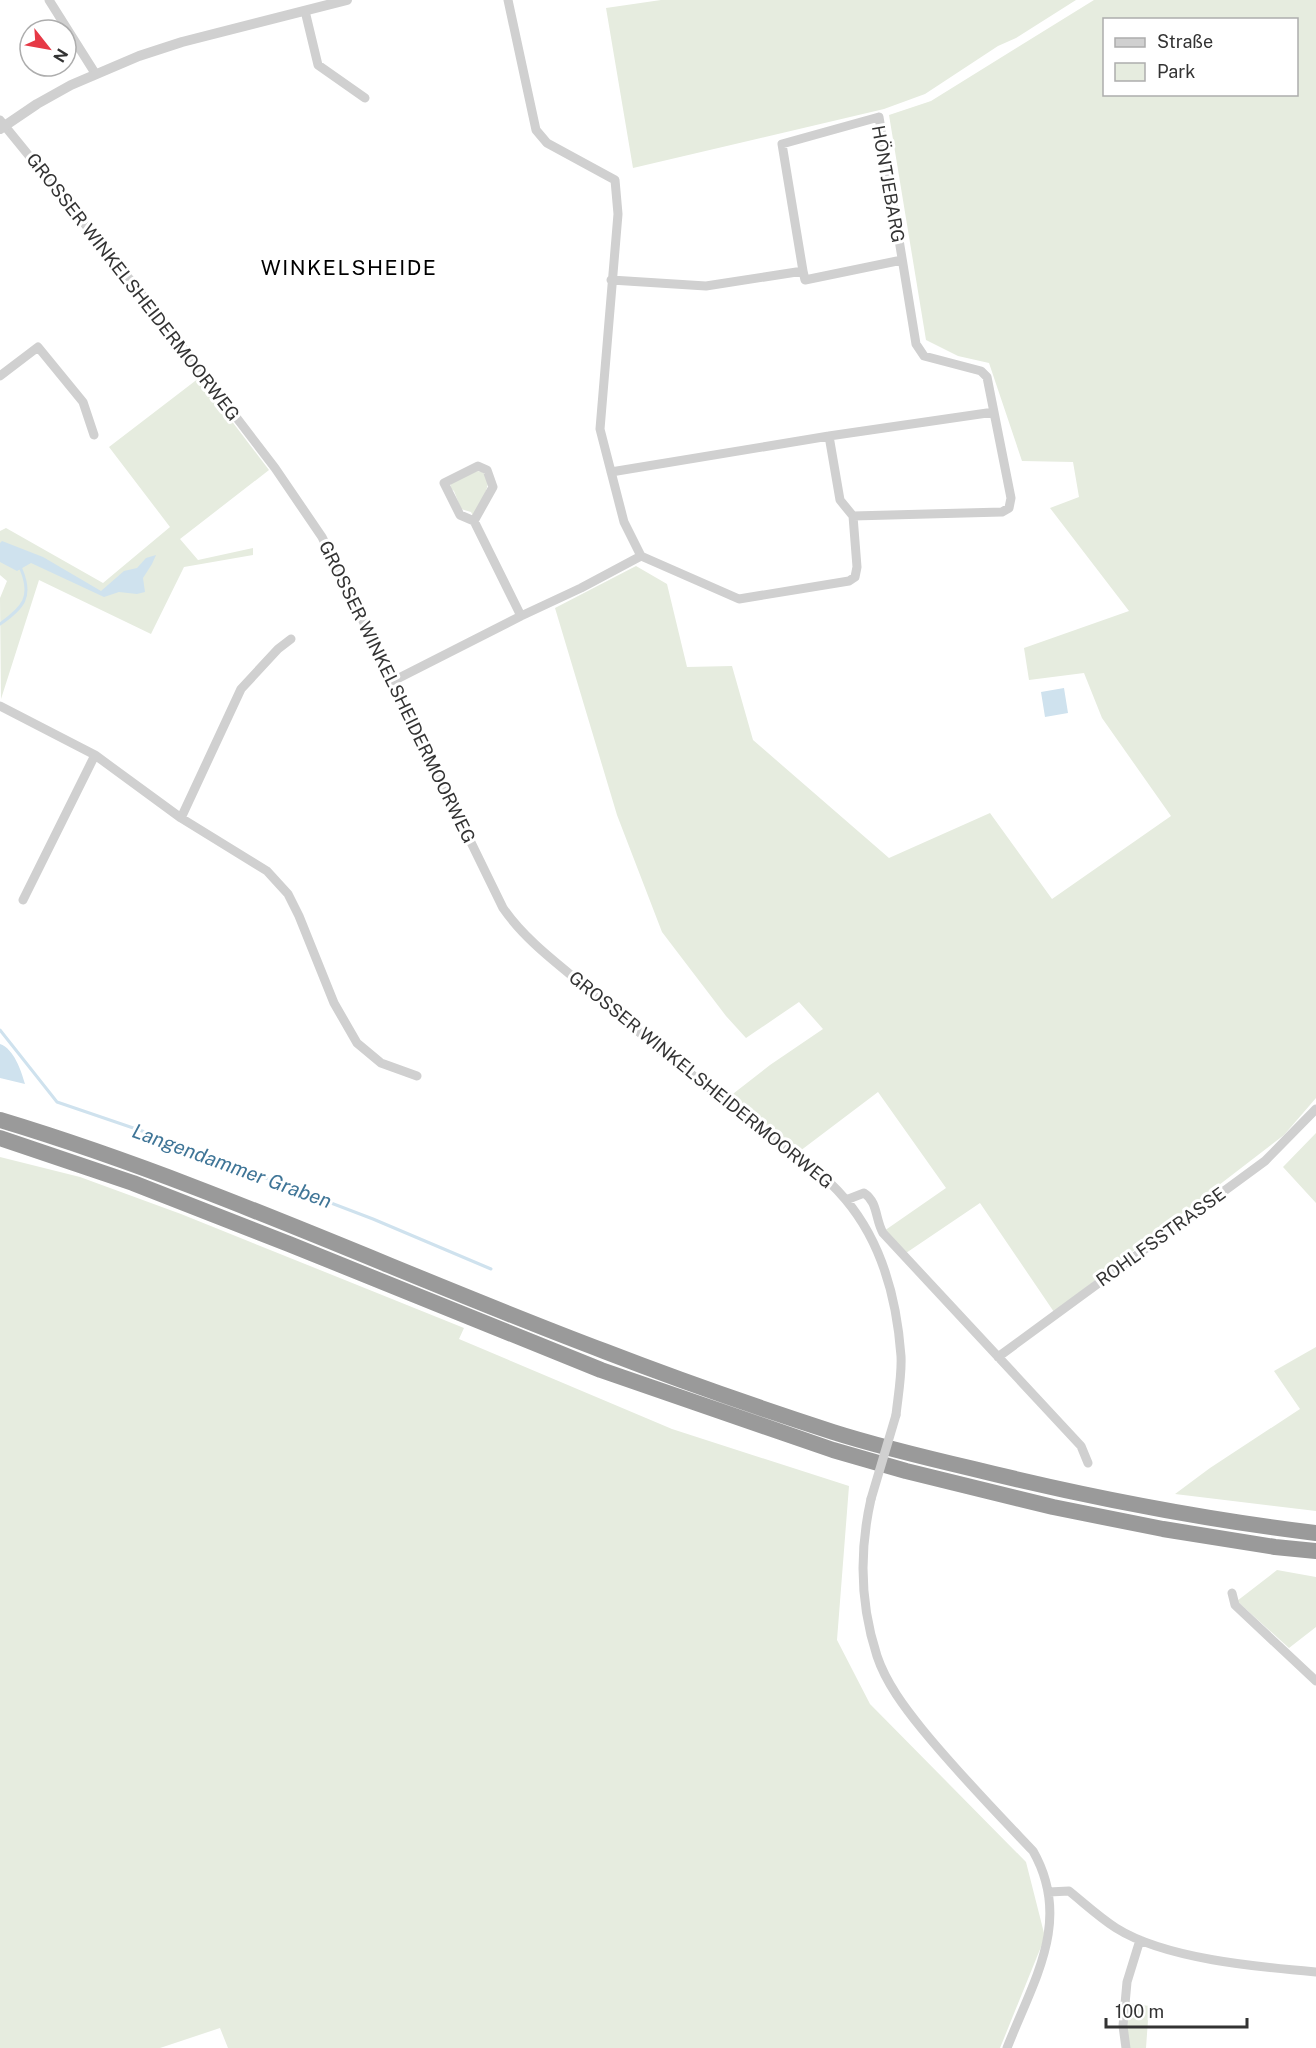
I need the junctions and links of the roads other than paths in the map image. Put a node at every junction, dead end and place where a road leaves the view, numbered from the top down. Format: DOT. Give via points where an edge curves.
graph roads {
  1 [pos="49,0"];
  2 [pos="347,0"];
  3 [pos="508,0"];
  4 [pos="309,6"];
  5 [pos="95,73"];
  6 [pos="365,98"];
  7 [pos="2,125"];
  8 [pos="902,260"];
  9 [pos="803,271"];
  10 [pos="611,280"];
  11 [pos="0,376"];
  12 [pos="994,412"];
  13 [pos="94,435"];
  14 [pos="829,436"];
  15 [pos="611,472"];
  16 [pos="853,516"];
  17 [pos="474,521"];
  18 [pos="641,555"];
  19 [pos="521,616"];
  20 [pos="291,639"];
  21 [pos="393,681"];
  22 [pos="0,706"];
  23 [pos="95,755"];
  24 [pos="181,818"];
  25 [pos="23,900"];
  26 [pos="417,1076"];
  27 [pos="1316,1108"];
  28 [pos="0,1120"];
  29 [pos="0,1138"];
  30 [pos="846,1200"];
  31 [pos="998,1357"];
  32 [pos="1088,1463"];
  33 [pos="1316,1533"];
  34 [pos="1316,1551"];
  35 [pos="1232,1593"];
  36 [pos="1316,1681"];
  37 [pos="1049,1892"];
  38 [pos="1140,1940"];
  39 [pos="1316,1972"];
  40 [pos="1007,2048"];
  41 [pos="1126,2048"];
  1 -- 5 [label="street"];
  2 -- 4 [label="street"];
  3 -- 10 [label="street" via="536,130 547,143 615,180 618,214"];
  4 -- 5 [label="street" via="182,42"];
  4 -- 6 [label="street" via="318,65"];
  5 -- 7 [label="street"];
  7 -- 21 [label="street, GROSSER WINKELSHEIDERMOORWEG" via="145,298 275,468 322,537"];
  8 -- 9 [label="street, HÖNTJEBARG" via="805,280"];
  8 -- 9 [label="street, HÖNTJEBARG" via="879,117 782,144"];
  8 -- 12 [label="street, HÖNTJEBARG" via="916,344 924,356 981,371 987,377"];
  9 -- 10 [label="street, HÖNTJEBARG" via="706,286"];
  10 -- 15 [label="street" via="600,429"];
  11 -- 13 [label="street" via="38,346 83,402"];
  12 -- 14 [label="street"];
  12 -- 16 [label="street, HÖNTJEBARG" via="1011,498 1008,508 1002,512"];
  14 -- 15 [label="street"];
  14 -- 16 [label="street" via="840,500"];
  15 -- 18 [label="street" via="624,522"];
  16 -- 18 [label="street" via="857,567 855,577 849,581 739,600"];
  17 -- 17 [label="street" via="460,515 444,483 478,466 487,470 493,487"];
  17 -- 19 [label="street"];
  18 -- 19 [label="street"];
  19 -- 21 [label="street"];
  20 -- 24 [label="street" via="242,689"];
  21 -- 30 [label="street, GROSSER WINKELSHEIDERMOORWEG" via="503,908 515,925 673,1061 800,1158"];
  22 -- 23 [label="street"];
  23 -- 24 [label="street"];
  23 -- 25 [label="street"];
  24 -- 26 [label="street" via="267,871 288,894 334,1003 357,1042 381,1063"];
  27 -- 31 [label="street, ROHLFSSTRASSE" via="1266,1161"];
  28 -- 33 [label="highway" via="214,1195 601,1350 835,1432 1045,1487 1155,1509"];
  29 -- 34 [label="highway" via="133,1183 601,1370 833,1450 1053,1506 1174,1530"];
  30 -- 31 [label="street, GROSSER WINKELSHEIDERMOORWEG" via="864,1193 871,1197 883,1233"];
  30 -- 37 [label="street, GROSSER WINKELSHEIDERMOORWEG, bridge" via="877,1250 889,1280 901,1357 896,1415 864,1532 865,1609 877,1658 900,1702 947,1761 1033,1851"];
  31 -- 32 [label="street, GROSSER WINKELSHEIDERMOORWEG" via="1081,1446"];
  35 -- 36 [label="street" via="1235,1605"];
  37 -- 38 [label="street" via="1069,1891 1115,1928"];
  37 -- 40 [label="street" via="1051,1927 1044,1956"];
  38 -- 39 [label="street" via="1258,1967"];
  38 -- 41 [label="street" via="1127,1982 1123,2026"];
}
